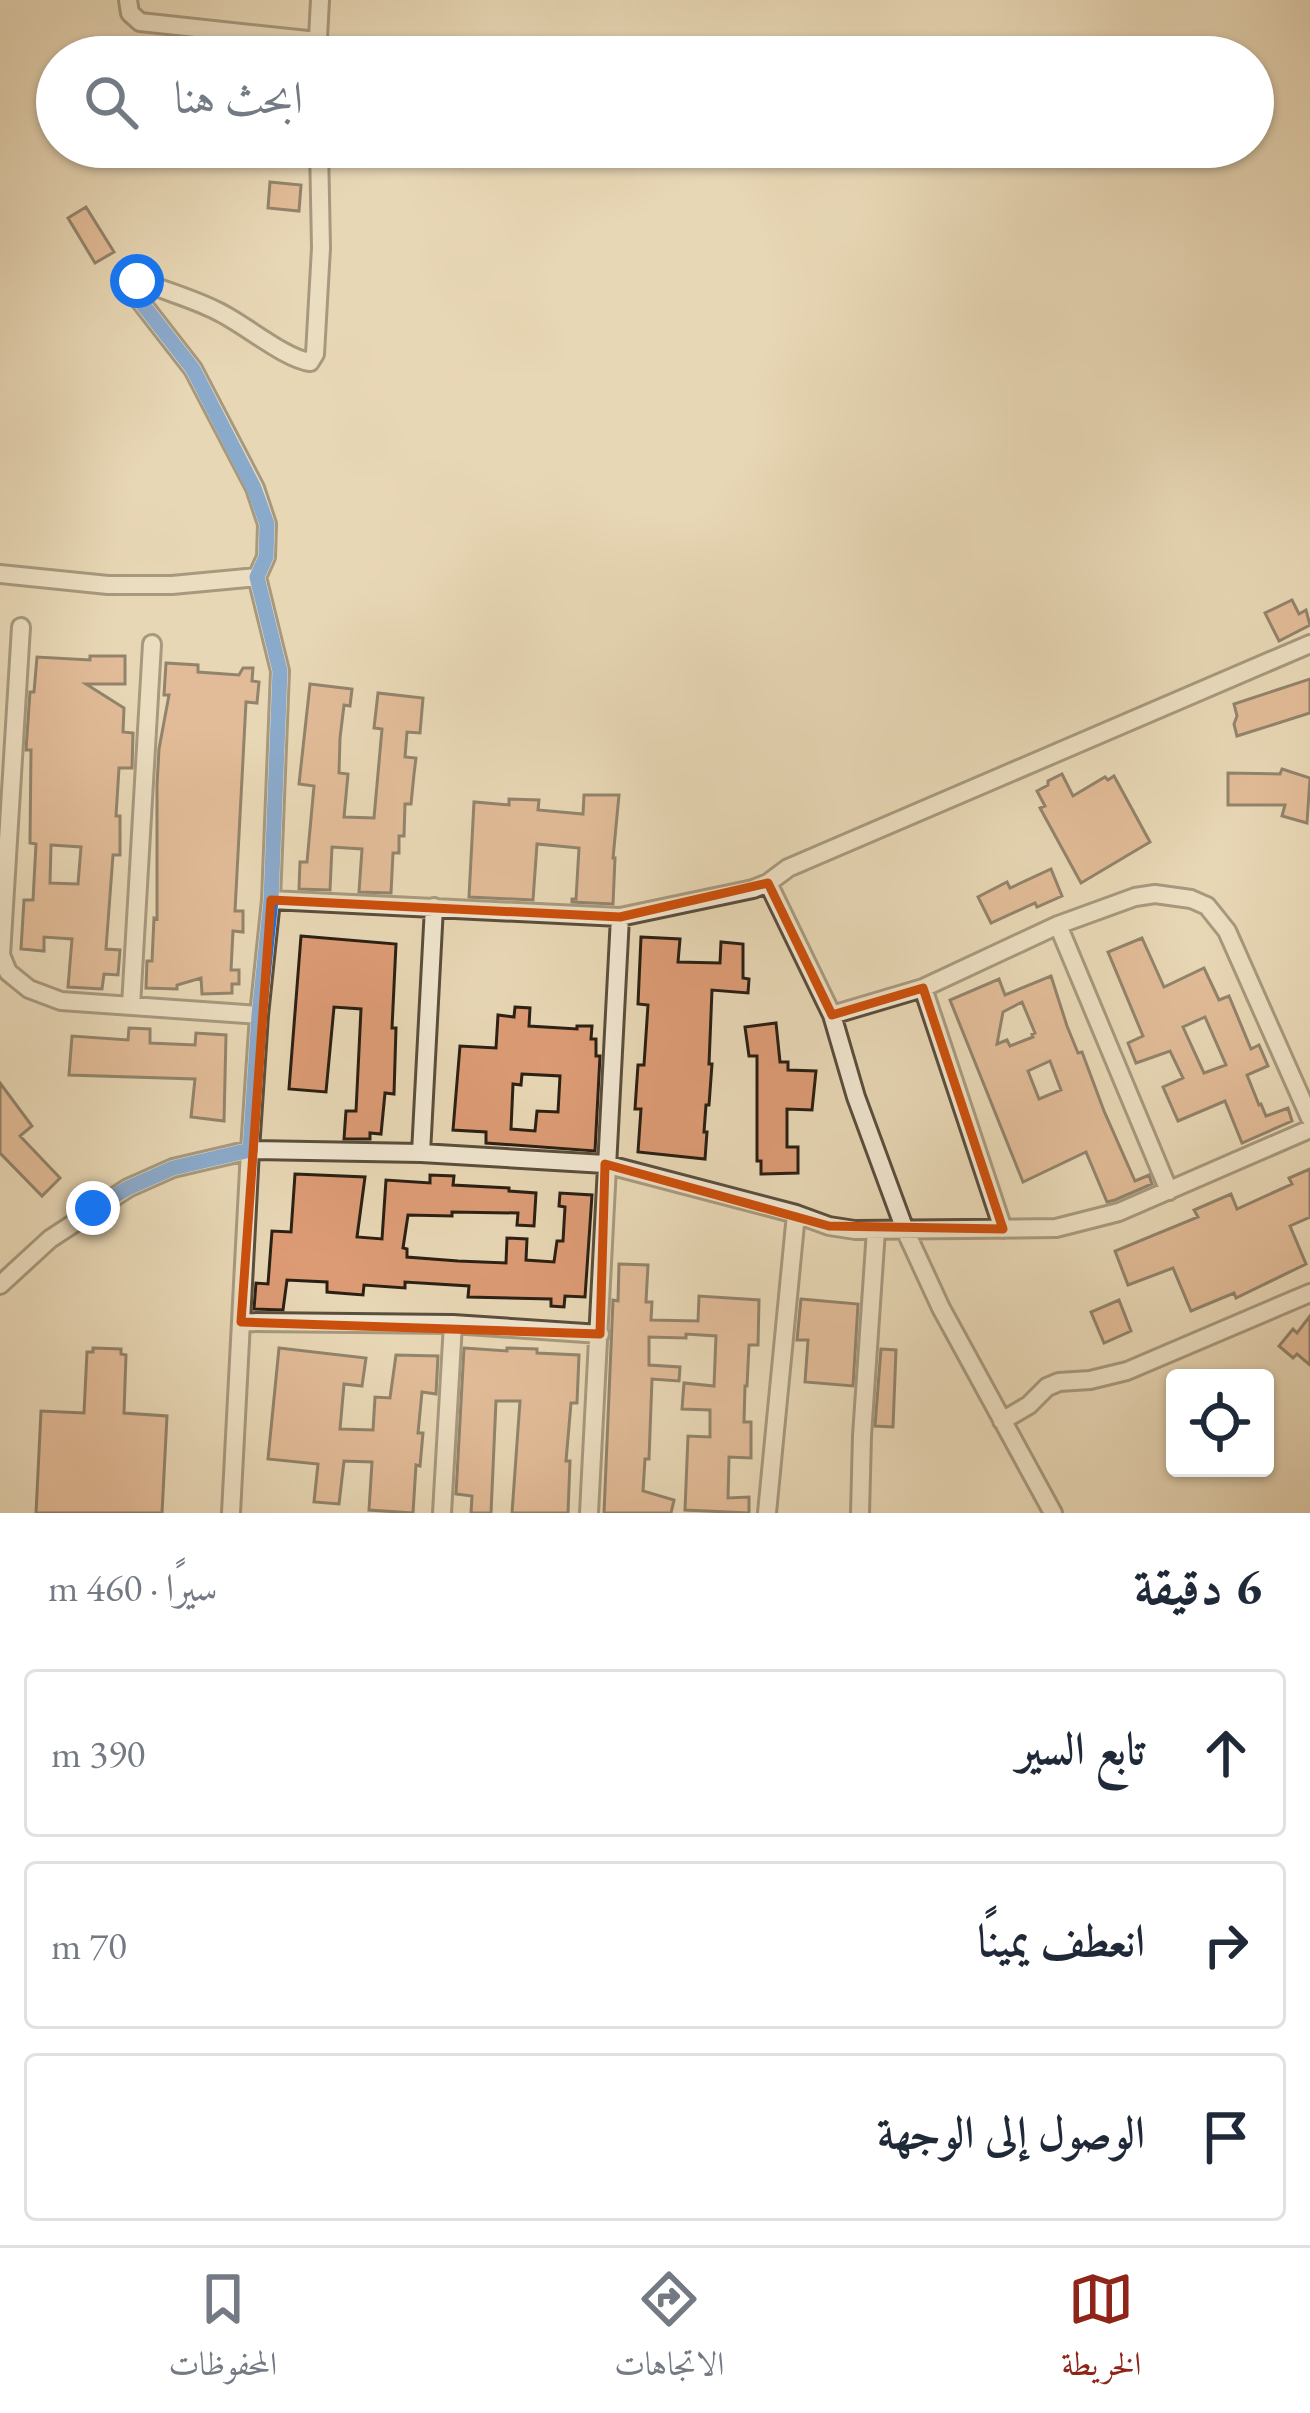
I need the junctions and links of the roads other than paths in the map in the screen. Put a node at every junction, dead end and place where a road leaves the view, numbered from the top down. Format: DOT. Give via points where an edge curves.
graph roads {
  1 [pos="128,0"];
  2 [pos="320,0"];
  3 [pos="232,36"];
  4 [pos="318,36"];
  5 [pos="319,168"];
  6 [pos="0,574"];
  7 [pos="257,577"];
  8 [pos="21,627"];
  9 [pos="152,644"];
  10 [pos="1310,644"];
  11 [pos="768,883"];
  12 [pos="271,900"];
  13 [pos="434,907"];
  14 [pos="620,917"];
  15 [pos="1058,926"];
  16 [pos="923,988"];
  17 [pos="131,1006"];
  18 [pos="259,1015"];
  19 [pos="832,1015"];
  20 [pos="1310,1118"];
  21 [pos="1310,1129"];
  22 [pos="250,1150"];
  23 [pos="421,1154"];
  24 [pos="605,1164"];
  25 [pos="1169,1191"];
  26 [pos="796,1214"];
  27 [pos="1003,1229"];
  28 [pos="876,1230"];
  29 [pos="905,1230"];
  30 [pos="0,1286"];
  31 [pos="1310,1293"];
  32 [pos="241,1322"];
  33 [pos="452,1324"];
  34 [pos="600,1334"];
  35 [pos="1002,1421"];
  36 [pos="231,1513"];
  37 [pos="442,1513"];
  38 [pos="589,1513"];
  39 [pos="767,1513"];
  40 [pos="860,1513"];
  41 [pos="1053,1513"];
  1 -- 3 [label="street" via="140,22"];
  2 -- 4 [label="street"];
  5 -- 7 [label="street" via="310,362 210,307 130,283 193,369 254,488 267,524"];
  6 -- 7 [label="street" via="108,586"];
  7 -- 12 [label="street" via="280,671"];
  8 -- 17 [label="street" via="1,955 29,989 61,1001"];
  9 -- 17 [label="street"];
  10 -- 11 [label="street"];
  11 -- 14 [label="street"];
  11 -- 19 [label="street"];
  12 -- 13 [label="street"];
  12 -- 18 [label="street"];
  13 -- 14 [label="street"];
  13 -- 23 [label="street"];
  14 -- 24 [label="street"];
  15 -- 16 [label="street"];
  15 -- 20 [label="street" via="1155,894 1207,906 1227,931"];
  15 -- 25 [label="street"];
  16 -- 19 [label="street"];
  16 -- 27 [label="street"];
  17 -- 18 [label="street"];
  18 -- 22 [label="street"];
  19 -- 29 [label="street"];
  21 -- 25 [label="street"];
  22 -- 23 [label="street"];
  22 -- 30 [label="street" via="128,1188 50,1238"];
  22 -- 32 [label="street"];
  23 -- 24 [label="street"];
  24 -- 26 [label="street"];
  24 -- 34 [label="street"];
  25 -- 27 [label="street" via="1056,1228"];
  26 -- 28 [label="street"];
  26 -- 39 [label="street"];
  27 -- 29 [label="street"];
  28 -- 29 [label="street"];
  28 -- 40 [label="street"];
  29 -- 35 [label="street"];
  31 -- 35 [label="street" via="1127,1371 1059,1382"];
  32 -- 33 [label="street"];
  32 -- 36 [label="street"];
  33 -- 34 [label="street"];
  33 -- 37 [label="street"];
  34 -- 38 [label="street"];
  35 -- 41 [label="street"];
}
